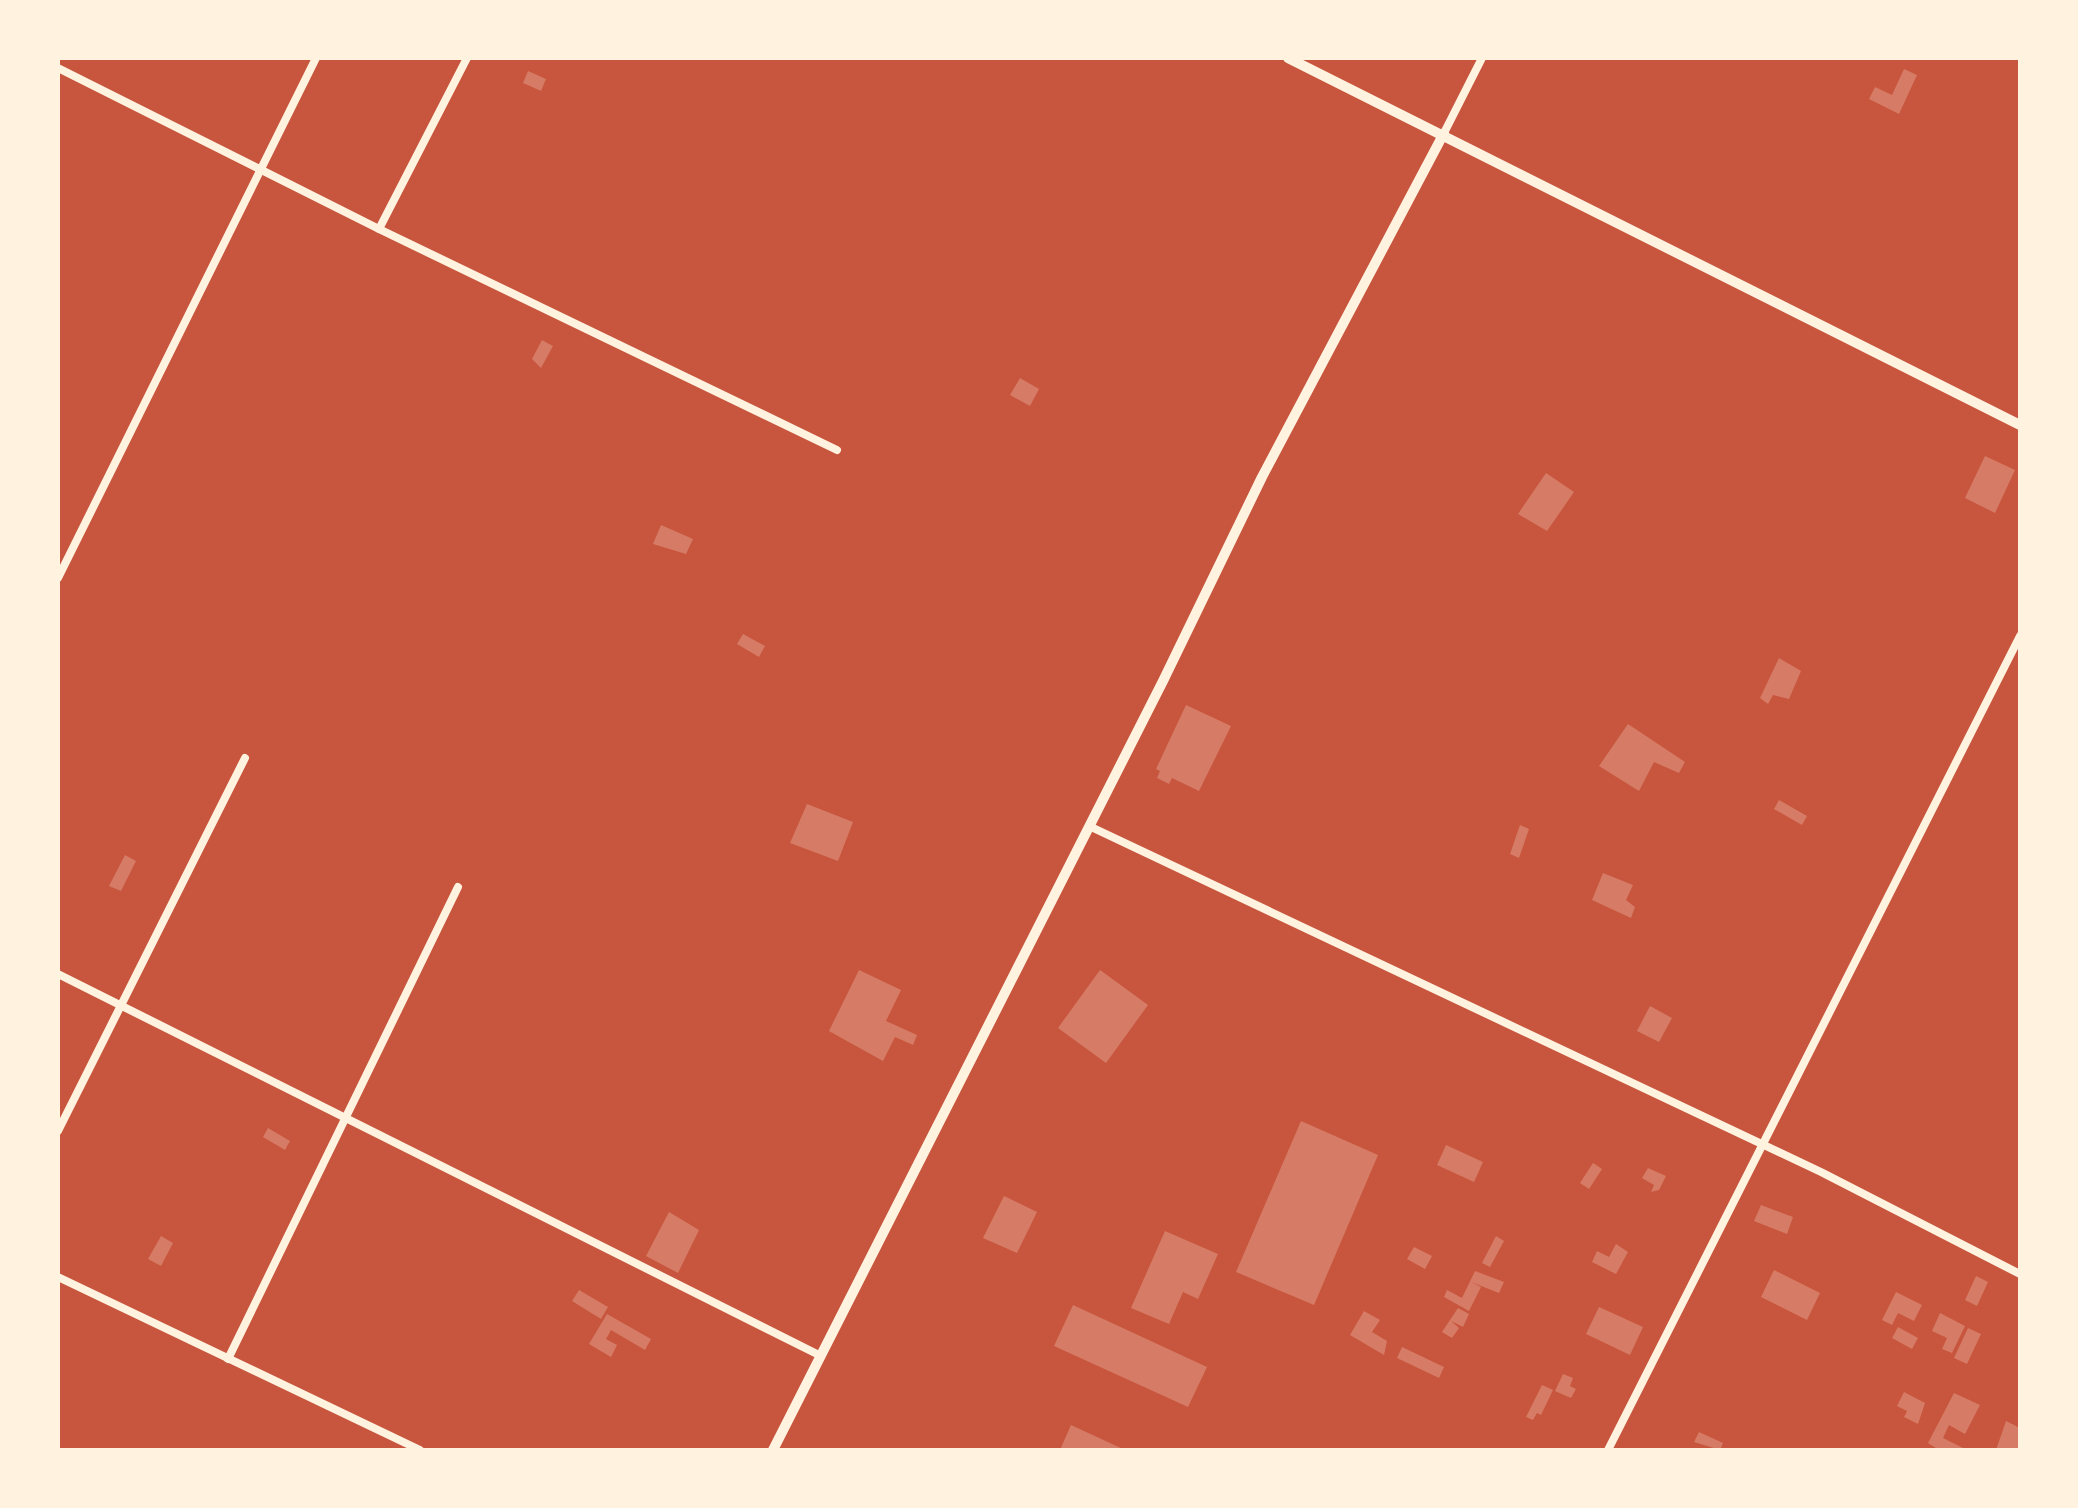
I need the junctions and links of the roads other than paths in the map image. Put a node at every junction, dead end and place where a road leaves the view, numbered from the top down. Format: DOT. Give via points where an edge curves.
graph roads {
  1 [pos="316,58"];
  2 [pos="467,58"];
  3 [pos="1288,58"];
  4 [pos="1482,58"];
  5 [pos="58,68"];
  6 [pos="1444,133"];
  7 [pos="260,167"];
  8 [pos="379,228"];
  9 [pos="2020,425"];
  10 [pos="837,450"];
  11 [pos="58,578"];
  12 [pos="2020,636"];
  13 [pos="245,758"];
  14 [pos="1089,826"];
  15 [pos="458,887"];
  16 [pos="58,974"];
  17 [pos="120,1006"];
  18 [pos="347,1119"];
  19 [pos="58,1131"];
  20 [pos="1763,1145"];
  21 [pos="2020,1274"];
  22 [pos="58,1277"];
  23 [pos="822,1356"];
  24 [pos="228,1359"];
  25 [pos="420,1450"];
  26 [pos="774,1450"];
  27 [pos="1608,1450"];
  1 -- 7 [label="street"];
  2 -- 8 [label="street"];
  3 -- 6 [label="street"];
  4 -- 6 [label="street"];
  5 -- 7 [label="street"];
  6 -- 9 [label="street"];
  6 -- 14 [label="street" via="1262,477"];
  7 -- 8 [label="street"];
  7 -- 11 [label="street"];
  8 -- 10 [label="street"];
  12 -- 20 [label="street"];
  13 -- 17 [label="street"];
  14 -- 20 [label="street"];
  14 -- 23 [label="street"];
  15 -- 18 [label="street"];
  16 -- 17 [label="street"];
  17 -- 18 [label="street"];
  17 -- 19 [label="street"];
  18 -- 23 [label="street"];
  18 -- 24 [label="street"];
  20 -- 21 [label="street"];
  20 -- 27 [label="street"];
  22 -- 24 [label="street"];
  23 -- 26 [label="street"];
  24 -- 25 [label="street"];
}
